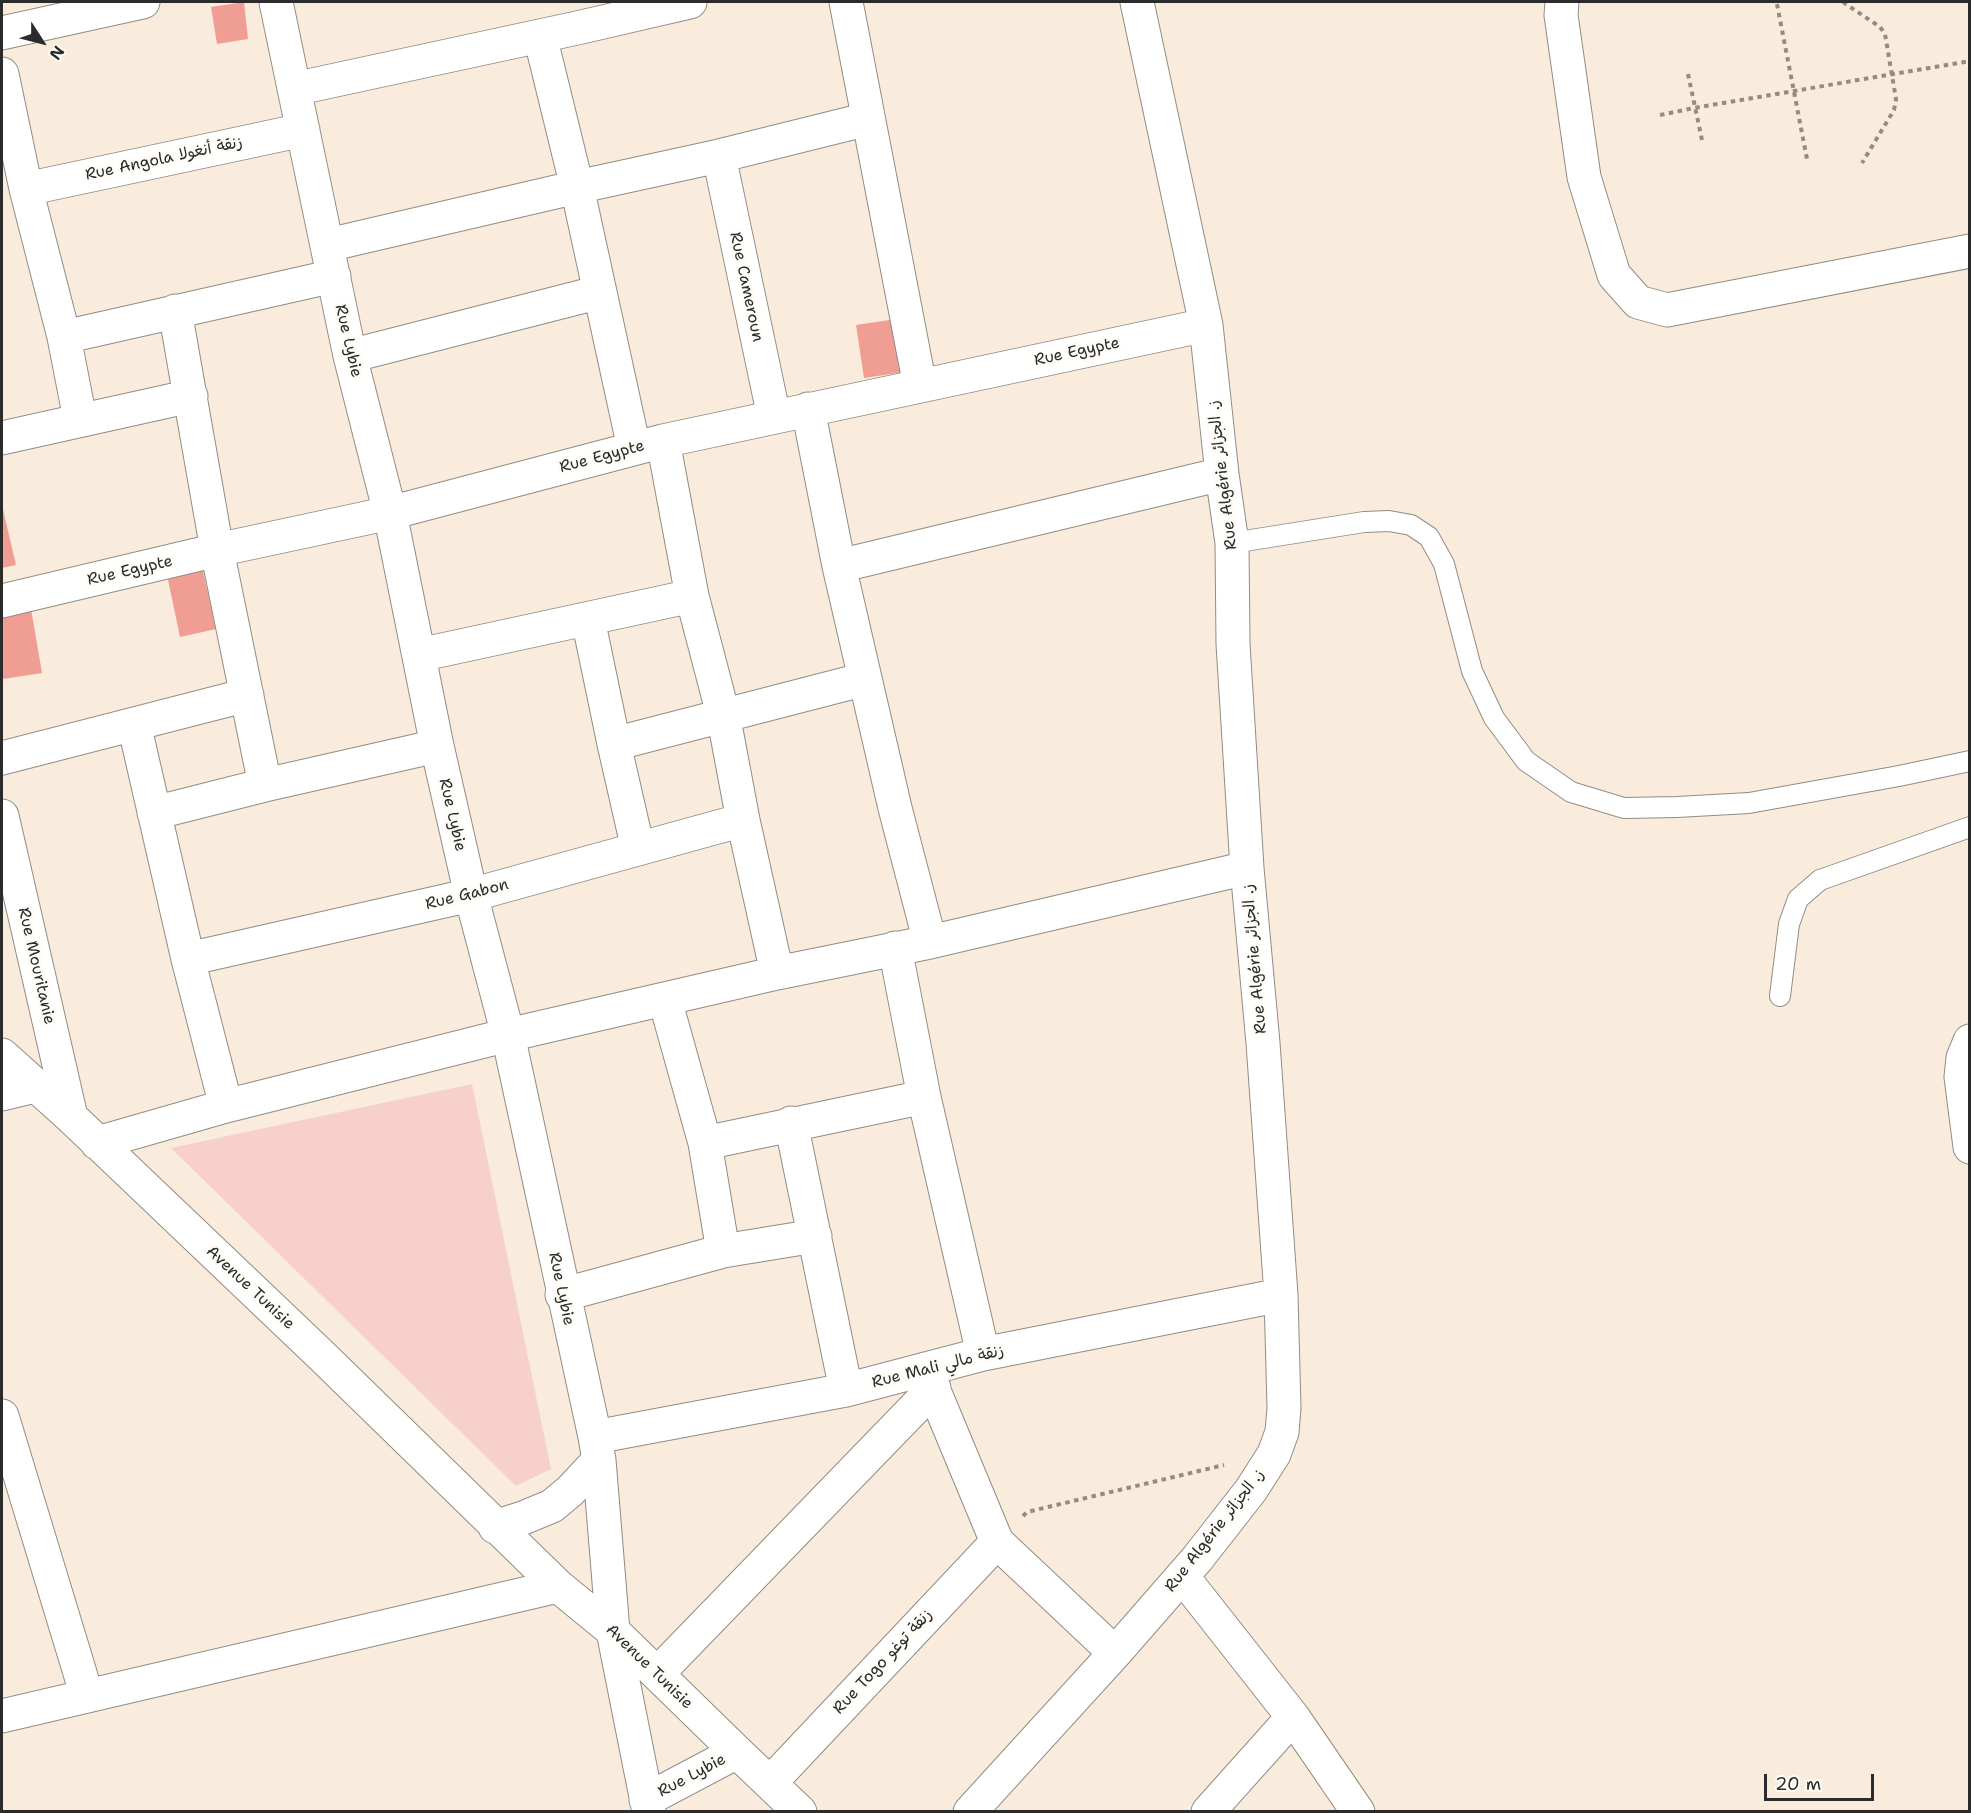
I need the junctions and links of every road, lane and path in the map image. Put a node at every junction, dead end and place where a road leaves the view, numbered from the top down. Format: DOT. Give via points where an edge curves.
graph roads {
  1 [pos="143,2"];
  2 [pos="276,2"];
  3 [pos="690,2"];
  4 [pos="849,2"];
  5 [pos="1137,2"];
  6 [pos="1562,2"];
  7 [pos="1843,2"];
  8 [pos="1777,4"];
  9 [pos="573,15"];
  10 [pos="2,33"];
  11 [pos="540,36"];
  12 [pos="1970,61"];
  13 [pos="2,74"];
  14 [pos="1688,74"];
  15 [pos="1893,74"];
  16 [pos="294,88"];
  17 [pos="1794,92"];
  18 [pos="1694,108"];
  19 [pos="1660,115"];
  20 [pos="868,119"];
  21 [pos="303,130"];
  22 [pos="1702,140"];
  23 [pos="719,156"];
  24 [pos="1808,159"];
  25 [pos="1862,163"];
  26 [pos="577,187"];
  27 [pos="26,189"];
  28 [pos="1970,251"];
  29 [pos="331,261"];
  30 [pos="600,292"];
  31 [pos="175,311"];
  32 [pos="1206,325"];
  33 [pos="64,337"];
  34 [pos="350,356"];
  35 [pos="920,386"];
  36 [pos="191,396"];
  37 [pos="808,409"];
  38 [pos="774,417"];
  39 [pos="80,419"];
  40 [pos="2,438"];
  41 [pos="649,444"];
  42 [pos="1222,474"];
  43 [pos="390,513"];
  44 [pos="1232,543"];
  45 [pos="217,550"];
  46 [pos="838,566"];
  47 [pos="692,596"];
  48 [pos="2,601"];
  49 [pos="588,619"];
  50 [pos="419,655"];
  51 [pos="865,679"];
  52 [pos="247,695"];
  53 [pos="723,714"];
  54 [pos="134,724"];
  55 [pos="614,744"];
  56 [pos="437,746"];
  57 [pos="2,758"];
  58 [pos="1970,761"];
  59 [pos="265,785"];
  60 [pos="154,813"];
  61 [pos="2,816"];
  62 [pos="743,820"];
  63 [pos="1970,827"];
  64 [pos="638,849"];
  65 [pos="1247,868"];
  66 [pos="471,895"];
  67 [pos="930,942"];
  68 [pos="895,948"];
  69 [pos="188,958"];
  70 [pos="777,973"];
  71 [pos="1780,996"];
  72 [pos="665,1000"];
  73 [pos="508,1035"];
  74 [pos="1970,1041"];
  75 [pos="2,1055"];
  76 [pos="35,1086"];
  77 [pos="2,1094"];
  78 [pos="924,1097"];
  79 [pos="226,1106"];
  80 [pos="71,1117"];
  81 [pos="791,1123"];
  82 [pos="97,1143"];
  83 [pos="705,1143"];
  84 [pos="1970,1147"];
  85 [pos="815,1236"];
  86 [pos="723,1251"];
  87 [pos="562,1294"];
  88 [pos="1281,1295"];
  89 [pos="984,1354"];
  90 [pos="929,1378"];
  91 [pos="846,1390"];
  92 [pos="2,1416"];
  93 [pos="597,1449"];
  94 [pos="1274,1454"];
  95 [pos="495,1527"];
  96 [pos="997,1542"];
  97 [pos="1182,1576"];
  98 [pos="558,1586"];
  99 [pos="614,1631"];
  100 [pos="1115,1653"];
  101 [pos="657,1674"];
  102 [pos="87,1696"];
  103 [pos="2,1716"];
  104 [pos="1293,1717"];
  105 [pos="736,1752"];
  106 [pos="770,1783"];
  107 [pos="648,1806"];
  108 [pos="800,1812"];
  109 [pos="970,1812"];
  110 [pos="1208,1812"];
  111 [pos="1358,1812"];
  1 -- 10 [label="street"];
  2 -- 16 [label="street, Rue Lybie"];
  3 -- 9 [label="street"];
  4 -- 20 [label="street"];
  5 -- 32 [label="street, Rue Algérie ز. الجزائر"];
  6 -- 28 [label="street" via="1584,177 1614,275 1638,302 1667,310"];
  7 -- 15 [label="path" via="1885,34"];
  8 -- 17 [label="path"];
  9 -- 11 [label="street"];
  11 -- 16 [label="street"];
  11 -- 26 [label="street"];
  12 -- 15 [label="path"];
  13 -- 27 [label="street"];
  14 -- 18 [label="path"];
  15 -- 17 [label="path"];
  15 -- 25 [label="path" via="1894,110"];
  16 -- 21 [label="street, Rue Lybie"];
  17 -- 18 [label="path"];
  17 -- 24 [label="path"];
  18 -- 19 [label="path"];
  18 -- 22 [label="path"];
  20 -- 23 [label="street"];
  20 -- 35 [label="street"];
  21 -- 27 [label="street, Rue Angola زنقة أنغولا"];
  21 -- 29 [label="street, Rue Lybie"];
  23 -- 26 [label="street"];
  23 -- 38 [label="street, Rue Cameroun"];
  26 -- 29 [label="street"];
  26 -- 30 [label="street"];
  27 -- 33 [label="street"];
  29 -- 31 [label="street"];
  29 -- 34 [label="street, Rue Lybie"];
  30 -- 34 [label="street"];
  30 -- 41 [label="street"];
  31 -- 33 [label="street"];
  31 -- 36 [label="street"];
  32 -- 35 [label="street, Rue Egypte"];
  32 -- 42 [label="street, Rue Algérie ز. الجزائر"];
  33 -- 39 [label="street"];
  34 -- 43 [label="street, Rue Lybie"];
  35 -- 37 [label="street, Rue Egypte"];
  36 -- 39 [label="street"];
  36 -- 45 [label="street"];
  37 -- 38 [label="street, Rue Egypte"];
  37 -- 46 [label="street"];
  38 -- 41 [label="street, Rue Egypte"];
  39 -- 40 [label="street"];
  41 -- 43 [label="street, Rue Egypte"];
  41 -- 47 [label="street"];
  42 -- 44 [label="street, Rue Algérie ز. الجزائر"];
  42 -- 46 [label="street"];
  43 -- 45 [label="street, Rue Egypte"];
  43 -- 50 [label="street, Rue Lybie"];
  44 -- 58 [label="lane" via="1389,521 1411,525 1429,537 1444,564 1473,671 1494,718 1526,761 1571,792 1624,808 1749,802"];
  44 -- 65 [label="street, Rue Algérie ز. الجزائر" via="1233,644"];
  45 -- 48 [label="street, Rue Egypte"];
  45 -- 52 [label="street"];
  46 -- 51 [label="street"];
  47 -- 49 [label="street"];
  47 -- 53 [label="street"];
  49 -- 50 [label="street"];
  49 -- 55 [label="street"];
  50 -- 56 [label="street, Rue Lybie"];
  51 -- 53 [label="street"];
  51 -- 67 [label="street"];
  52 -- 54 [label="street"];
  52 -- 59 [label="street"];
  53 -- 55 [label="street"];
  53 -- 62 [label="street"];
  54 -- 57 [label="street"];
  54 -- 60 [label="street"];
  55 -- 64 [label="street"];
  56 -- 59 [label="street"];
  56 -- 66 [label="street, Rue Lybie"];
  59 -- 60 [label="street"];
  60 -- 69 [label="street"];
  61 -- 80 [label="street, Rue Mouritanie"];
  62 -- 64 [label="street, Rue Gabon"];
  62 -- 70 [label="street"];
  63 -- 71 [label="lane" via="1820,880 1798,899 1789,924"];
  64 -- 66 [label="street, Rue Gabon"];
  65 -- 67 [label="street"];
  65 -- 88 [label="street, Rue Algérie ز. الجزائر"];
  66 -- 69 [label="street, Rue Gabon"];
  66 -- 73 [label="street, Rue Lybie"];
  67 -- 68 [label="street"];
  68 -- 70 [label="street"];
  68 -- 78 [label="street"];
  69 -- 79 [label="street"];
  70 -- 72 [label="street"];
  72 -- 73 [label="street"];
  72 -- 83 [label="street"];
  73 -- 79 [label="street"];
  73 -- 87 [label="street, Rue Lybie"];
  74 -- 84 [label="street" via="1961,1077"];
  75 -- 76 [label="street, Avenue Tunisie"];
  76 -- 77 [label="street"];
  76 -- 80 [label="street, Avenue Tunisie"];
  78 -- 81 [label="street"];
  78 -- 89 [label="street"];
  79 -- 82 [label="street"];
  80 -- 82 [label="street, Avenue Tunisie"];
  81 -- 83 [label="street"];
  81 -- 85 [label="street"];
  82 -- 95 [label="street, Avenue Tunisie"];
  83 -- 86 [label="street"];
  85 -- 86 [label="street"];
  85 -- 91 [label="street"];
  86 -- 87 [label="street"];
  87 -- 93 [label="street, Rue Lybie"];
  88 -- 89 [label="street, Rue Mali زنقة مالي"];
  88 -- 94 [label="street, Rue Algérie ز. الجزائر" via="1284,1408 1282,1432"];
  89 -- 90 [label="street, Rue Mali زنقة مالي"];
  90 -- 91 [label="street, Rue Mali زنقة مالي"];
  90 -- 96 [label="street"];
  90 -- 101 [label="street"];
  91 -- 93 [label="street, Rue Mali زنقة مالي"];
  92 -- 102 [label="street"];
  93 -- 95 [label="street" via="570,1491 552,1506"];
  93 -- 99 [label="street, Rue Lybie"];
  94 -- 96 [label="path" via="1027,1512"];
  94 -- 97 [label="street, Rue Algérie ز. الجزائر" via="1251,1490"];
  95 -- 98 [label="street, Avenue Tunisie"];
  96 -- 100 [label="street"];
  96 -- 106 [label="street, Rue Togo زنقة توغو"];
  97 -- 100 [label="street, Rue Algérie ز. الجزائر"];
  97 -- 104 [label="street"];
  98 -- 99 [label="street, Avenue Tunisie"];
  98 -- 102 [label="street"];
  99 -- 101 [label="street, Avenue Tunisie"];
  99 -- 107 [label="street, Rue Lybie"];
  100 -- 109 [label="street, Rue Algérie ز. الجزائر"];
  101 -- 105 [label="street, Avenue Tunisie"];
  102 -- 103 [label="street"];
  104 -- 110 [label="street"];
  104 -- 111 [label="street"];
  105 -- 106 [label="street, Avenue Tunisie"];
  105 -- 107 [label="street, Rue Lybie"];
  106 -- 108 [label="street, Avenue Tunisie"];
}
